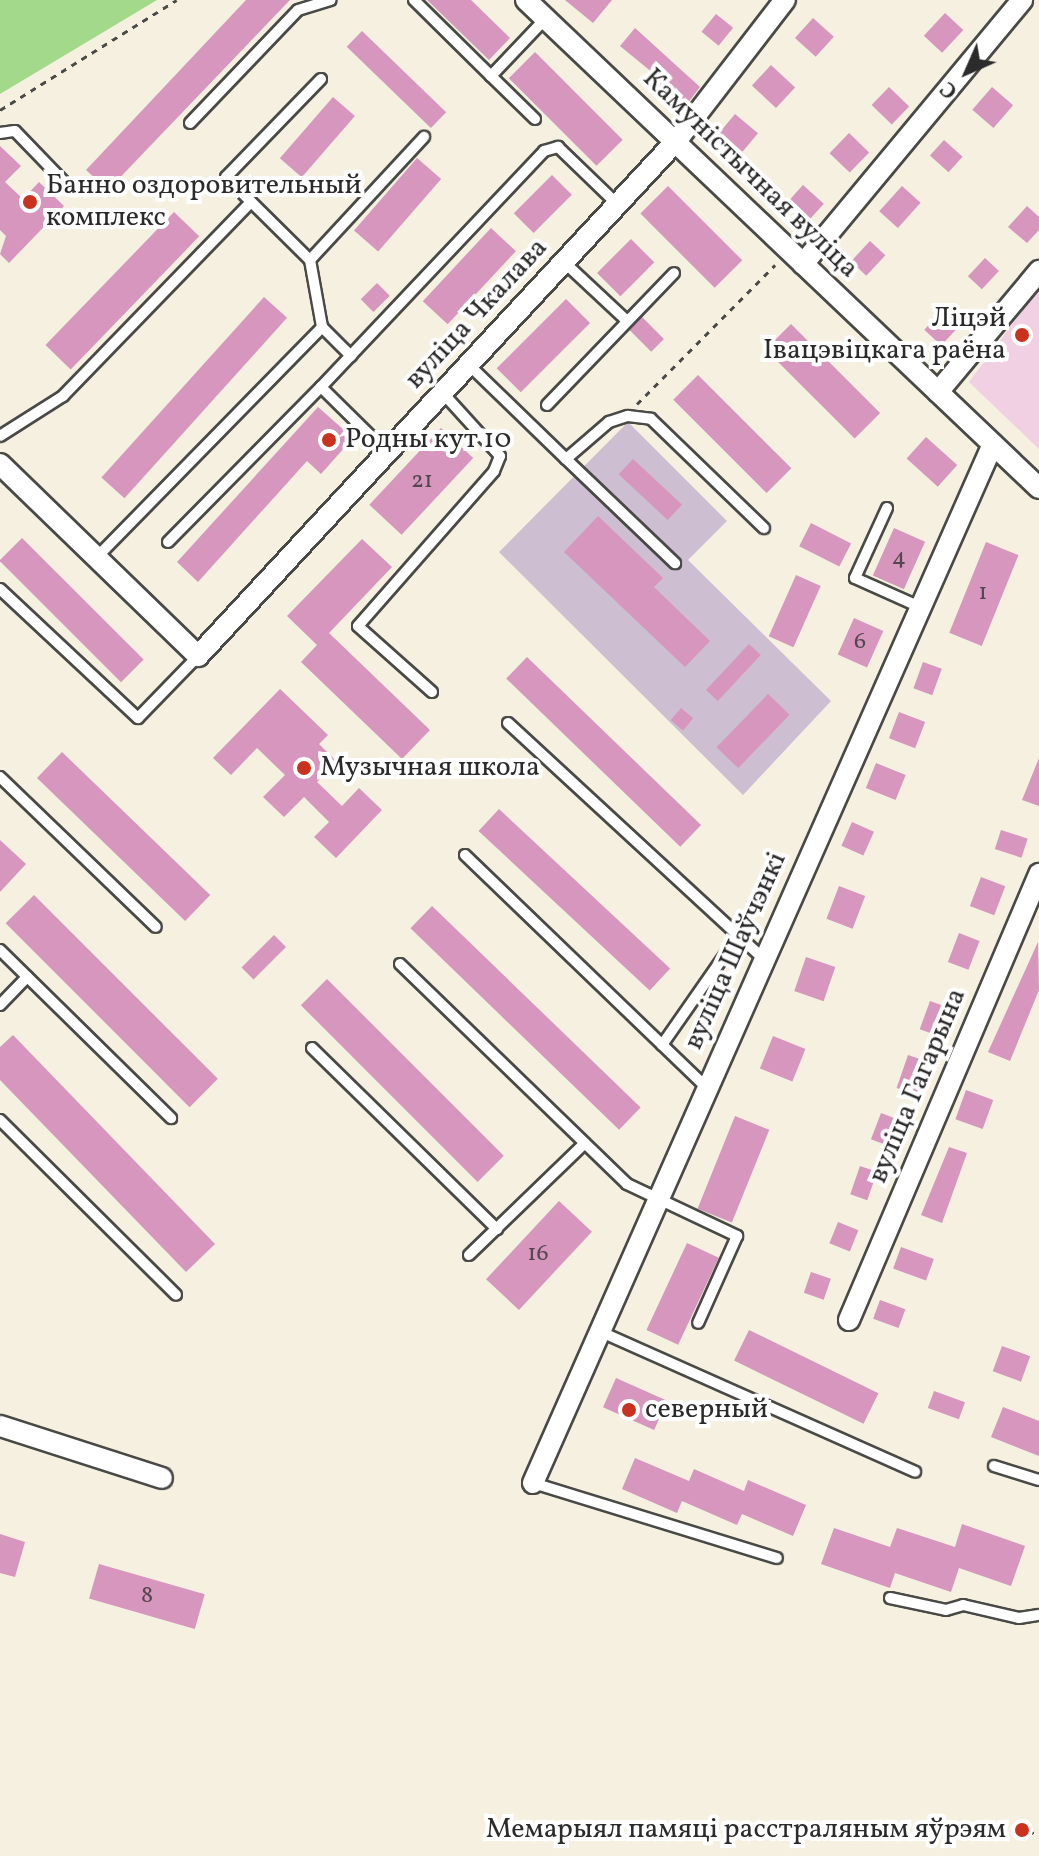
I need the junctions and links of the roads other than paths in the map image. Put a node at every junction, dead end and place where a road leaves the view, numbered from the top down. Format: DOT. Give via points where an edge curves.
graph roads {
  1 [pos="331,0"];
  2 [pos="414,0"];
  3 [pos="785,0"];
  4 [pos="1022,0"];
  5 [pos="537,6"];
  6 [pos="491,76"];
  7 [pos="321,79"];
  8 [pos="535,119"];
  9 [pos="190,123"];
  10 [pos="0,133"];
  11 [pos="424,137"];
  12 [pos="677,140"];
  13 [pos="69,187"];
  14 [pos="251,202"];
  15 [pos="617,204"];
  16 [pos="310,260"];
  17 [pos="564,262"];
  18 [pos="803,264"];
  19 [pos="1039,271"];
  20 [pos="674,273"];
  21 [pos="627,321"];
  22 [pos="322,327"];
  23 [pos="351,356"];
  24 [pos="468,364"];
  25 [pos="321,387"];
  26 [pos="442,392"];
  27 [pos="938,392"];
  28 [pos="547,405"];
  29 [pos="0,436"];
  30 [pos="993,444"];
  31 [pos="387,452"];
  32 [pos="566,459"];
  33 [pos="0,464"];
  34 [pos="1039,488"];
  35 [pos="887,508"];
  36 [pos="764,528"];
  37 [pos="168,542"];
  38 [pos="97,557"];
  39 [pos="675,563"];
  40 [pos="0,589"];
  41 [pos="918,606"];
  42 [pos="198,656"];
  43 [pos="432,692"];
  44 [pos="508,723"];
  45 [pos="0,777"];
  46 [pos="465,855"];
  47 [pos="1039,874"];
  48 [pos="156,927"];
  49 [pos="738,936"];
  50 [pos="0,950"];
  51 [pos="764,959"];
  52 [pos="400,964"];
  53 [pos="27,977"];
  54 [pos="0,1005"];
  55 [pos="662,1045"];
  56 [pos="312,1048"];
  57 [pos="706,1087"];
  58 [pos="171,1118"];
  59 [pos="0,1120"];
  60 [pos="585,1143"];
  61 [pos="655,1196"];
  62 [pos="497,1229"];
  63 [pos="469,1255"];
  64 [pos="176,1295"];
  65 [pos="849,1320"];
  66 [pos="698,1323"];
  67 [pos="597,1329"];
  68 [pos="0,1426"];
  69 [pos="994,1466"];
  70 [pos="915,1472"];
  71 [pos="162,1478"];
  72 [pos="1039,1480"];
  73 [pos="533,1483"];
  74 [pos="777,1558"];
  75 [pos="890,1598"];
  76 [pos="1039,1615"];
  1 -- 9 [label="lane" via="298,10"];
  2 -- 6 [label="lane"];
  3 -- 12 [label="street, вуліца Чкалава"];
  4 -- 18 [label="street"];
  5 -- 6 [label="lane"];
  5 -- 12 [label="street, Камуністычная вуліца"];
  6 -- 8 [label="lane"];
  7 -- 14 [label="lane" via="226,177"];
  10 -- 13 [label="lane" via="15,131"];
  11 -- 16 [label="lane"];
  12 -- 15 [label="street, вуліца Чкалава"];
  12 -- 18 [label="street, Камуністычная вуліца"];
  14 -- 16 [label="lane"];
  14 -- 29 [label="lane" via="63,396"];
  15 -- 17 [label="street, вуліца Чкалава"];
  15 -- 23 [label="lane" via="558,147 544,151"];
  16 -- 22 [label="lane"];
  17 -- 21 [label="lane"];
  17 -- 24 [label="street, вуліца Чкалава"];
  18 -- 27 [label="street, Камуністычная вуліца"];
  19 -- 27 [label="street"];
  20 -- 21 [label="lane"];
  21 -- 28 [label="lane"];
  22 -- 23 [label="lane"];
  22 -- 38 [label="lane"];
  23 -- 25 [label="lane"];
  24 -- 26 [label="street, вуліца Чкалава"];
  24 -- 32 [label="lane"];
  25 -- 31 [label="lane"];
  25 -- 37 [label="lane"];
  26 -- 31 [label="street, вуліца Чкалава"];
  26 -- 43 [label="lane" via="500,456 494,471 358,626"];
  27 -- 30 [label="street, Камуністычная вуліца"];
  30 -- 34 [label="street, Камуністычная вуліца"];
  30 -- 41 [label="street, вуліца Шаўчэнкі"];
  31 -- 42 [label="street, вуліца Чкалава"];
  32 -- 36 [label="lane" via="609,422 628,416 651,419"];
  32 -- 39 [label="lane"];
  33 -- 38 [label="street"];
  35 -- 41 [label="lane" via="855,578"];
  38 -- 42 [label="street"];
  40 -- 42 [label="lane" via="138,718"];
  41 -- 51 [label="street, вуліца Шаўчэнкі"];
  44 -- 49 [label="lane"];
  45 -- 48 [label="lane"];
  46 -- 55 [label="lane"];
  47 -- 65 [label="street, вуліца Гагарына"];
  49 -- 51 [label="lane"];
  49 -- 55 [label="lane"];
  50 -- 53 [label="lane"];
  51 -- 57 [label="street, вуліца Шаўчэнкі"];
  52 -- 60 [label="lane"];
  53 -- 54 [label="lane"];
  53 -- 58 [label="lane"];
  55 -- 57 [label="lane"];
  56 -- 62 [label="lane"];
  57 -- 61 [label="street, вуліца Шаўчэнкі"];
  59 -- 64 [label="lane"];
  60 -- 61 [label="lane" via="627,1184"];
  60 -- 62 [label="lane"];
  61 -- 66 [label="lane" via="737,1236"];
  61 -- 67 [label="street, вуліца Шаўчэнкі"];
  62 -- 63 [label="lane"];
  67 -- 70 [label="lane"];
  67 -- 73 [label="street, вуліца Шаўчэнкі"];
  68 -- 71 [label="street"];
  69 -- 72 [label="lane"];
  73 -- 74 [label="lane"];
  75 -- 76 [label="lane" via="946,1610 963,1605 1019,1618"];
}
